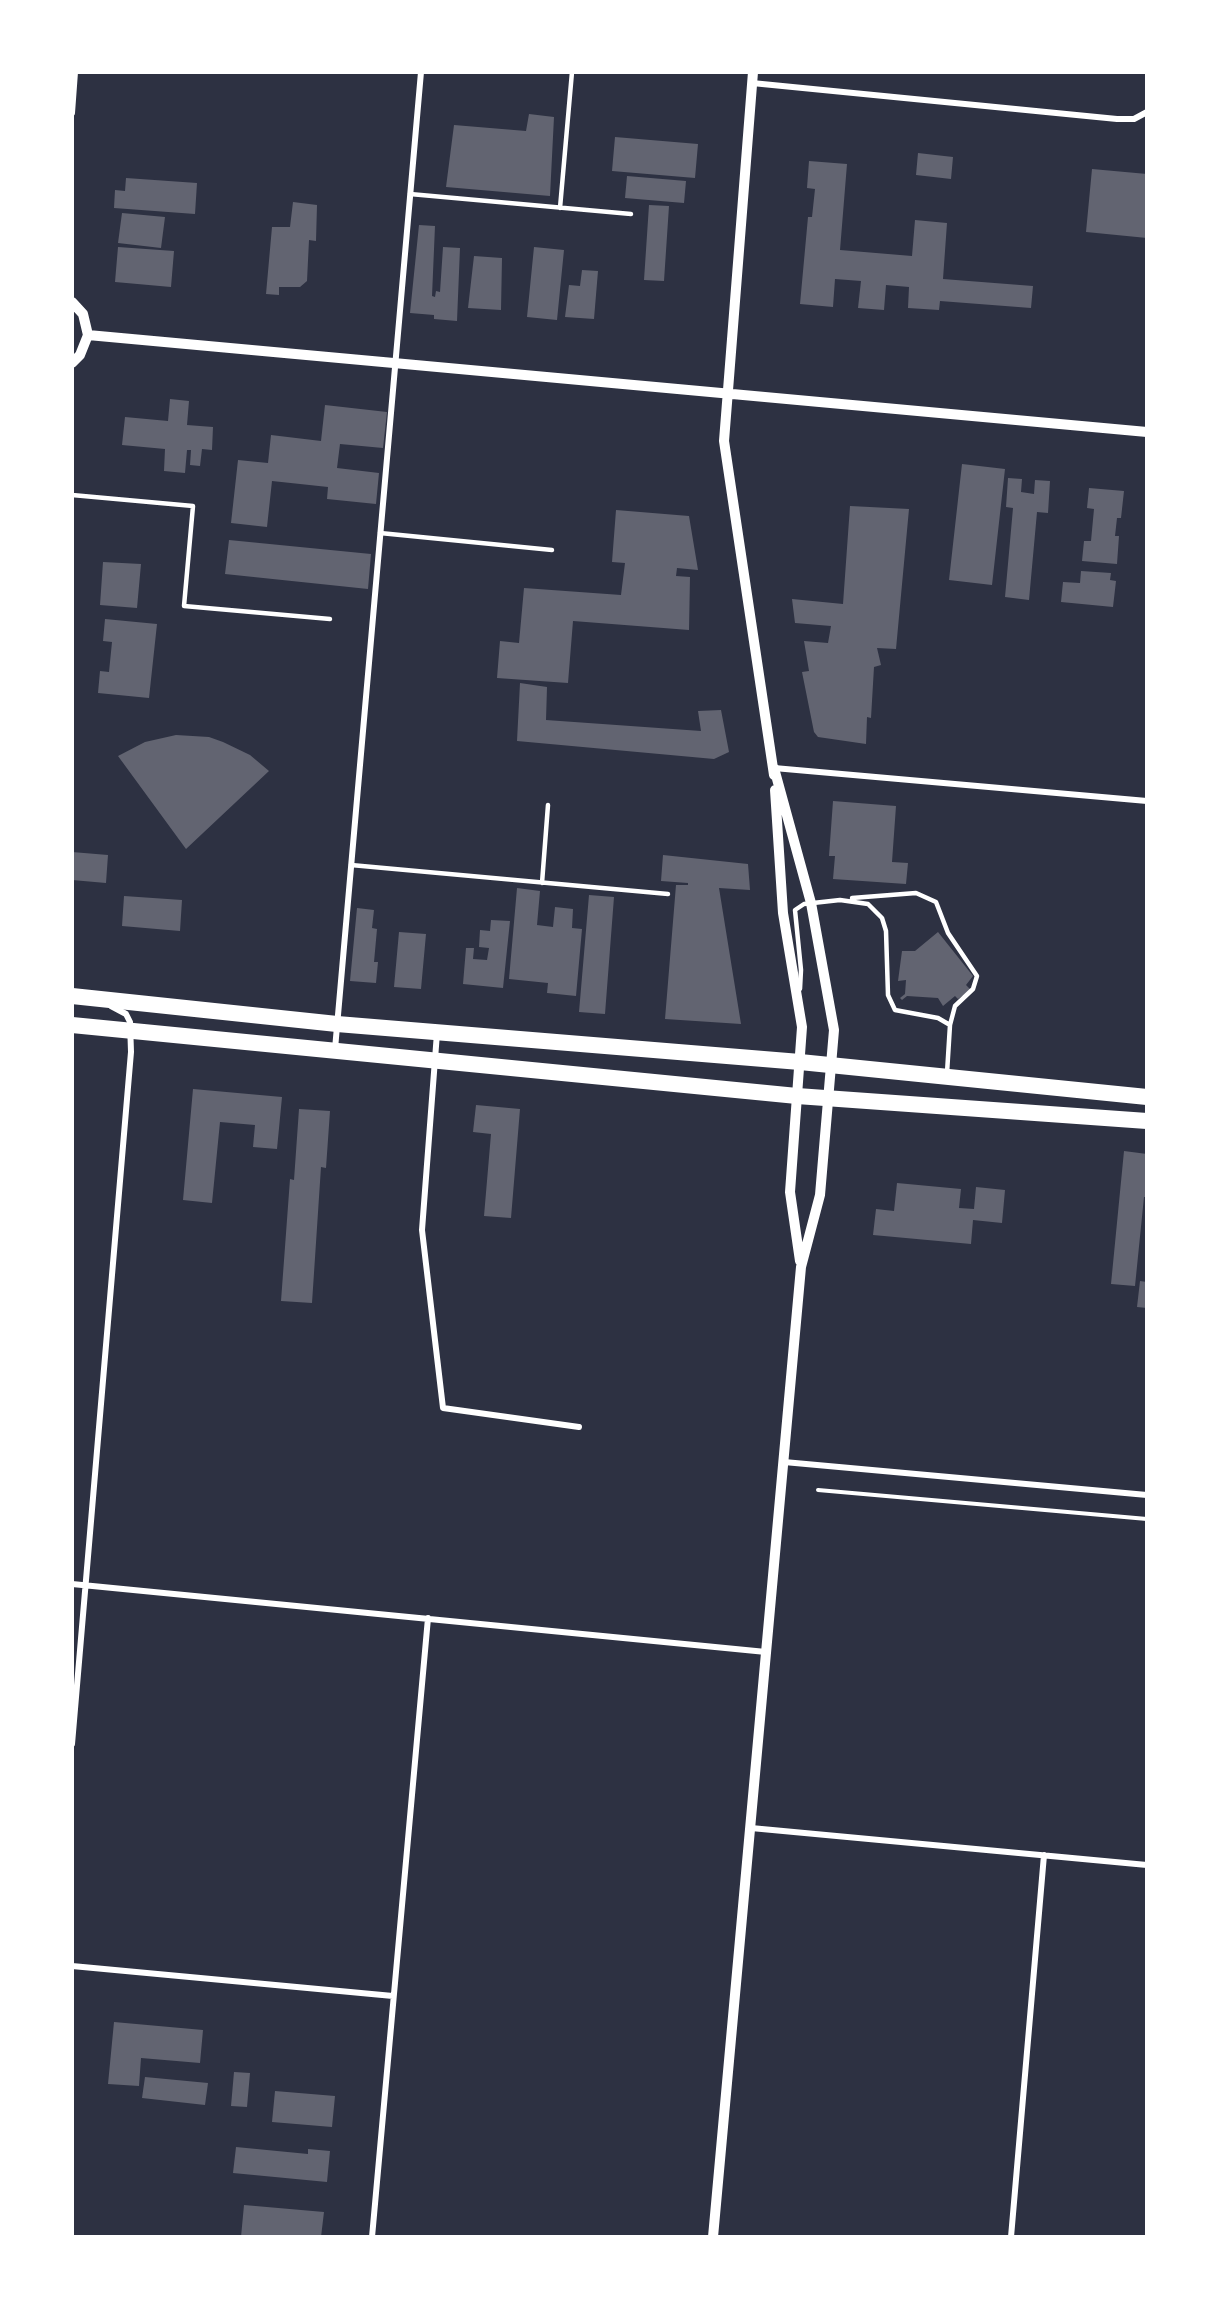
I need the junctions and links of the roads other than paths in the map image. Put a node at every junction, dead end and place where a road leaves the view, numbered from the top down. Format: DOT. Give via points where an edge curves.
graph roads {
  1 [pos="75,72"];
  2 [pos="421,72"];
  3 [pos="572,72"];
  4 [pos="753,77"];
  5 [pos="72,102"];
  6 [pos="1147,112"];
  7 [pos="72,113"];
  8 [pos="410,194"];
  9 [pos="560,208"];
  10 [pos="631,214"];
  11 [pos="72,302"];
  12 [pos="88,335"];
  13 [pos="72,363"];
  14 [pos="395,363"];
  15 [pos="726,393"];
  16 [pos="1147,432"];
  17 [pos="72,495"];
  18 [pos="380,533"];
  19 [pos="552,550"];
  20 [pos="330,619"];
  21 [pos="774,768"];
  22 [pos="1147,801"];
  23 [pos="548,805"];
  24 [pos="351,865"];
  25 [pos="542,883"];
  26 [pos="668,894"];
  27 [pos="840,900"];
  28 [pos="811,903"];
  29 [pos="72,997"];
  30 [pos="798,1000"];
  31 [pos="337,1024"];
  32 [pos="72,1025"];
  33 [pos="950,1025"];
  34 [pos="132,1031"];
  35 [pos="436,1033"];
  36 [pos="334,1051"];
  37 [pos="435,1061"];
  38 [pos="800,1062"];
  39 [pos="832,1066"];
  40 [pos="946,1076"];
  41 [pos="797,1096"];
  42 [pos="1147,1097"];
  43 [pos="829,1099"];
  44 [pos="1147,1121"];
  45 [pos="801,1267"];
  46 [pos="579,1427"];
  47 [pos="784,1462"];
  48 [pos="1147,1495"];
  49 [pos="72,1584"];
  50 [pos="85,1585"];
  51 [pos="428,1618"];
  52 [pos="766,1652"];
  53 [pos="72,1744"];
  54 [pos="751,1828"];
  55 [pos="1044,1855"];
  56 [pos="1147,1865"];
  57 [pos="72,1966"];
  58 [pos="393,1996"];
  59 [pos="372,2237"];
  60 [pos="713,2237"];
  61 [pos="1011,2237"];
  1 -- 5 [label="street"];
  2 -- 8 [label="street"];
  3 -- 9 [label="lane"];
  4 -- 6 [label="street" via="1117,119 1134,119"];
  4 -- 15 [label="street"];
  5 -- 7 [label="street"];
  8 -- 9 [label="lane"];
  8 -- 14 [label="street"];
  9 -- 10 [label="lane"];
  11 -- 12 [label="street" via="83,314"];
  12 -- 13 [label="street"];
  12 -- 14 [label="street"];
  14 -- 15 [label="street"];
  14 -- 18 [label="street"];
  15 -- 16 [label="street"];
  15 -- 21 [label="street" via="724,441"];
  17 -- 20 [label="lane" via="193,506 183,606"];
  18 -- 19 [label="lane"];
  18 -- 24 [label="street"];
  21 -- 22 [label="street"];
  21 -- 28 [label="street"];
  21 -- 30 [label="street" via="783,913"];
  23 -- 25 [label="lane"];
  24 -- 25 [label="lane"];
  24 -- 31 [label="street"];
  25 -- 26 [label="lane"];
  27 -- 28 [label="lane"];
  27 -- 33 [label="lane" via="868,904 882,918 888,995 895,1010 938,1018"];
  27 -- 33 [label="lane" via="916,893 936,902 948,933 977,976 974,989 955,1006"];
  28 -- 30 [label="lane" via="798,907 794,915 801,963"];
  28 -- 39 [label="street" via="834,1030"];
  29 -- 31 [label="highway"];
  29 -- 34 [label="street" via="126,1014"];
  30 -- 38 [label="street" via="802,1027"];
  31 -- 35 [label="highway"];
  31 -- 36 [label="street"];
  32 -- 34 [label="highway"];
  33 -- 40 [label="lane"];
  34 -- 36 [label="highway"];
  34 -- 50 [label="street"];
  35 -- 37 [label="street"];
  35 -- 38 [label="highway"];
  36 -- 37 [label="highway"];
  37 -- 41 [label="highway"];
  37 -- 46 [label="street" via="422,1230 443,1408"];
  38 -- 39 [label="highway"];
  38 -- 41 [label="street"];
  39 -- 40 [label="highway"];
  39 -- 43 [label="street"];
  40 -- 42 [label="highway"];
  41 -- 43 [label="highway"];
  41 -- 45 [label="street" via="790,1192"];
  43 -- 44 [label="highway"];
  43 -- 45 [label="street" via="820,1195"];
  45 -- 47 [label="street"];
  47 -- 48 [label="street"];
  47 -- 52 [label="street"];
  49 -- 50 [label="street"];
  50 -- 51 [label="street"];
  50 -- 53 [label="street"];
  51 -- 52 [label="street"];
  51 -- 58 [label="street"];
  52 -- 54 [label="street"];
  54 -- 55 [label="street"];
  54 -- 60 [label="street"];
  55 -- 56 [label="street"];
  55 -- 61 [label="street"];
  57 -- 58 [label="street"];
  58 -- 59 [label="street"];
}
